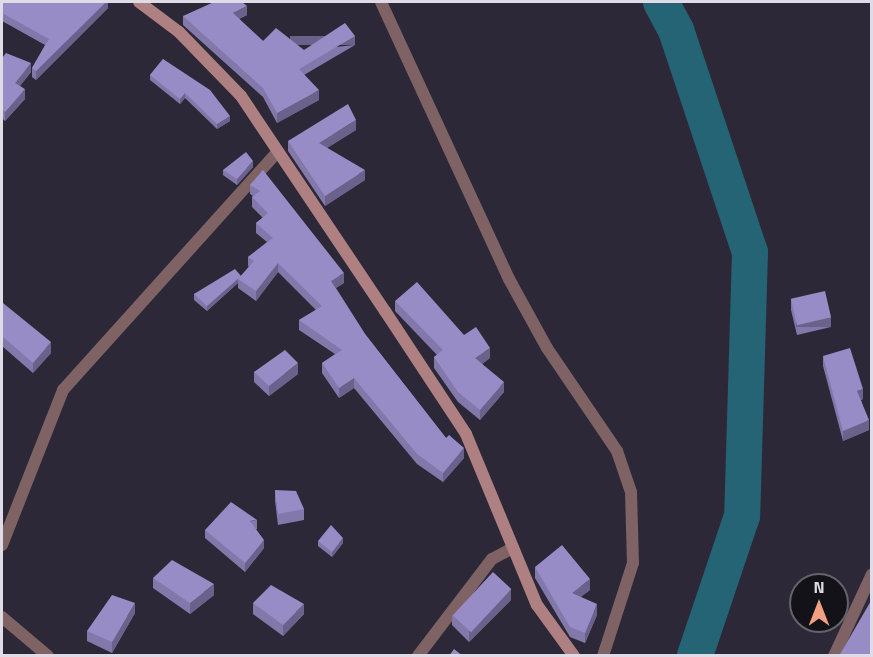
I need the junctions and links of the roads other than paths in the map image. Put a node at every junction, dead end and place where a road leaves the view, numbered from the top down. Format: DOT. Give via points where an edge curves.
graph roads {
  1 [pos="140,2"];
  2 [pos="381,2"];
  3 [pos="277,152"];
  4 [pos="2,545"];
  5 [pos="513,548"];
  6 [pos="872,574"];
  7 [pos="2,617"];
  8 [pos="48,656"];
  9 [pos="418,656"];
  10 [pos="574,656"];
  11 [pos="603,656"];
  12 [pos="834,656"];
  1 -- 3 [label="main road" via="179,32 241,96"];
  2 -- 11 [label="street" via="509,279 547,348 617,451 631,492 633,563"];
  3 -- 4 [label="street" via="63,390"];
  3 -- 5 [label="main road" via="466,434"];
  5 -- 9 [label="street" via="492,559"];
  5 -- 10 [label="main road" via="537,605"];
  6 -- 12 [label="street"];
  7 -- 8 [label="street"];
}
